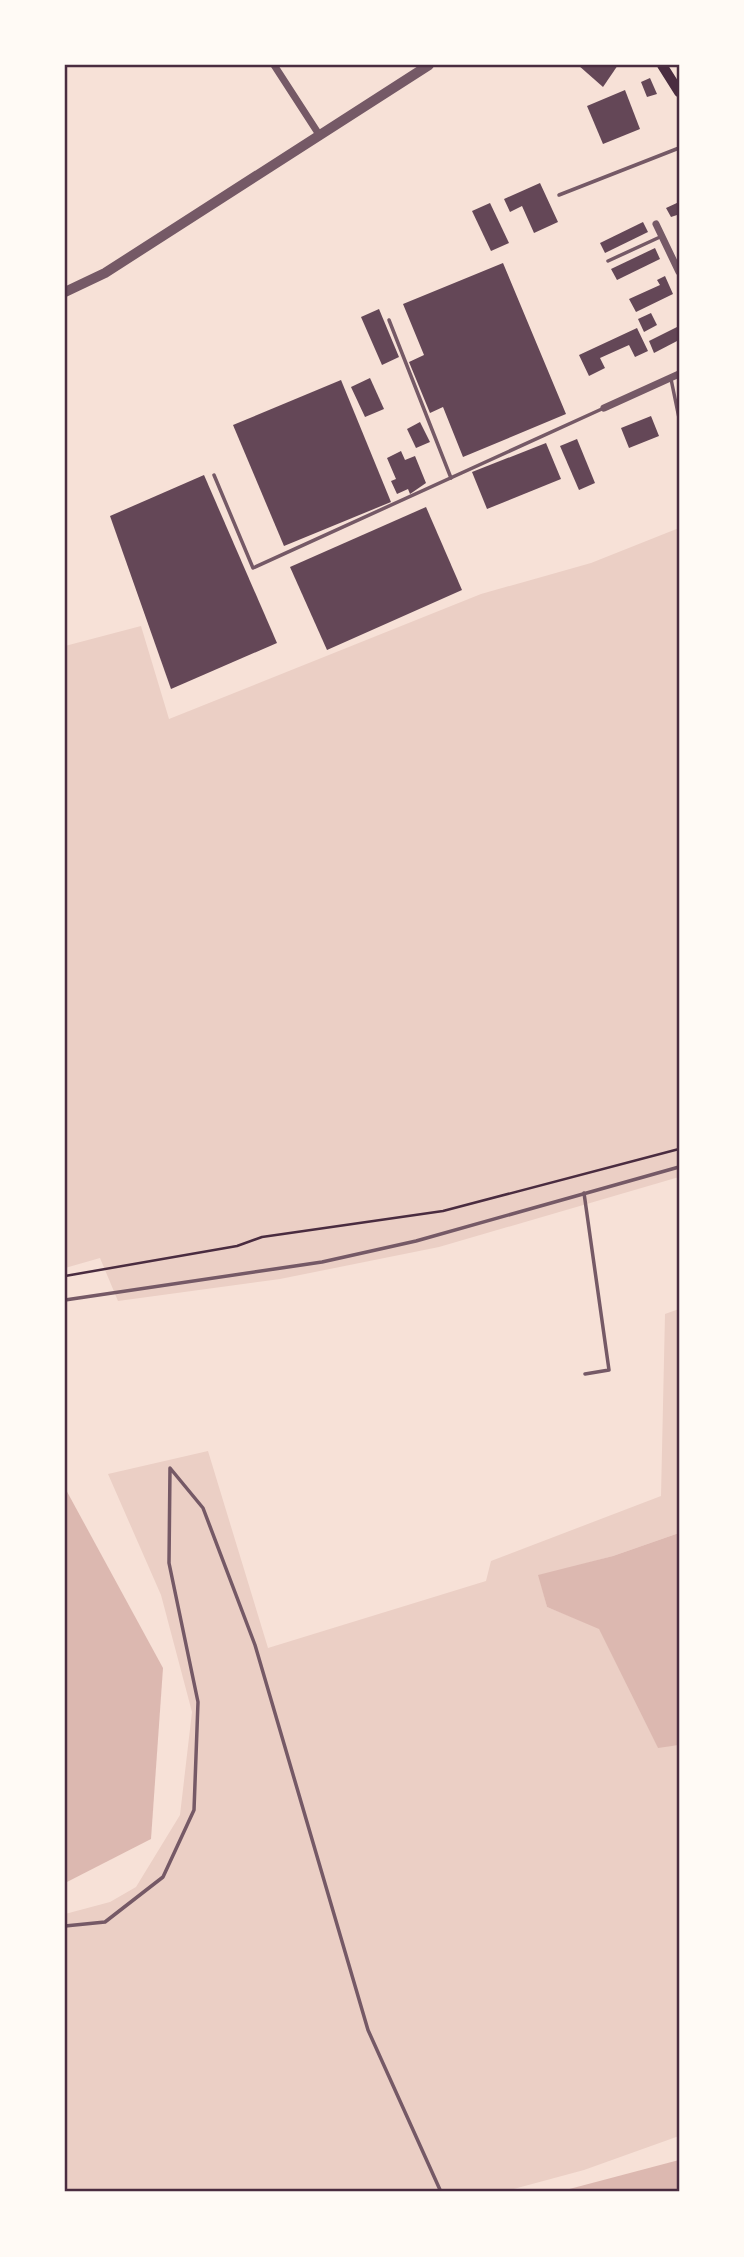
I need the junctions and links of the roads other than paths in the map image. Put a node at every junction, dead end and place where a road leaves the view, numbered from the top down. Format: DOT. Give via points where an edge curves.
graph roads {
  1 [pos="274,65"];
  2 [pos="429,65"];
  3 [pos="662,65"];
  4 [pos="679,92"];
  5 [pos="320,136"];
  6 [pos="679,148"];
  7 [pos="559,195"];
  8 [pos="656,224"];
  9 [pos="662,236"];
  10 [pos="608,261"];
  11 [pos="679,272"];
  12 [pos="65,292"];
  13 [pos="389,320"];
  14 [pos="679,374"];
  15 [pos="671,377"];
  16 [pos="604,408"];
  17 [pos="679,418"];
  18 [pos="214,475"];
  19 [pos="451,478"];
  20 [pos="679,1167"];
  21 [pos="584,1193"];
  22 [pos="65,1300"];
  23 [pos="585,1374"];
  24 [pos="65,1926"];
  25 [pos="441,2192"];
  1 -- 5 [label="street"];
  2 -- 5 [label="street"];
  3 -- 4 [label="main road"];
  5 -- 12 [label="street" via="105,273"];
  6 -- 7 [label="lane"];
  8 -- 9 [label="street"];
  9 -- 10 [label="lane"];
  9 -- 11 [label="street"];
  13 -- 19 [label="lane"];
  14 -- 15 [label="street"];
  15 -- 16 [label="street"];
  15 -- 17 [label="lane"];
  16 -- 19 [label="lane"];
  18 -- 19 [label="lane" via="253,568"];
  20 -- 21 [label="lane"];
  21 -- 22 [label="lane" via="416,1241 322,1262"];
  21 -- 23 [label="lane" via="609,1370"];
  24 -- 25 [label="lane" via="105,1922 163,1877 194,1810 198,1702 169,1563 170,1468 203,1508 255,1645 368,2029"];
}
